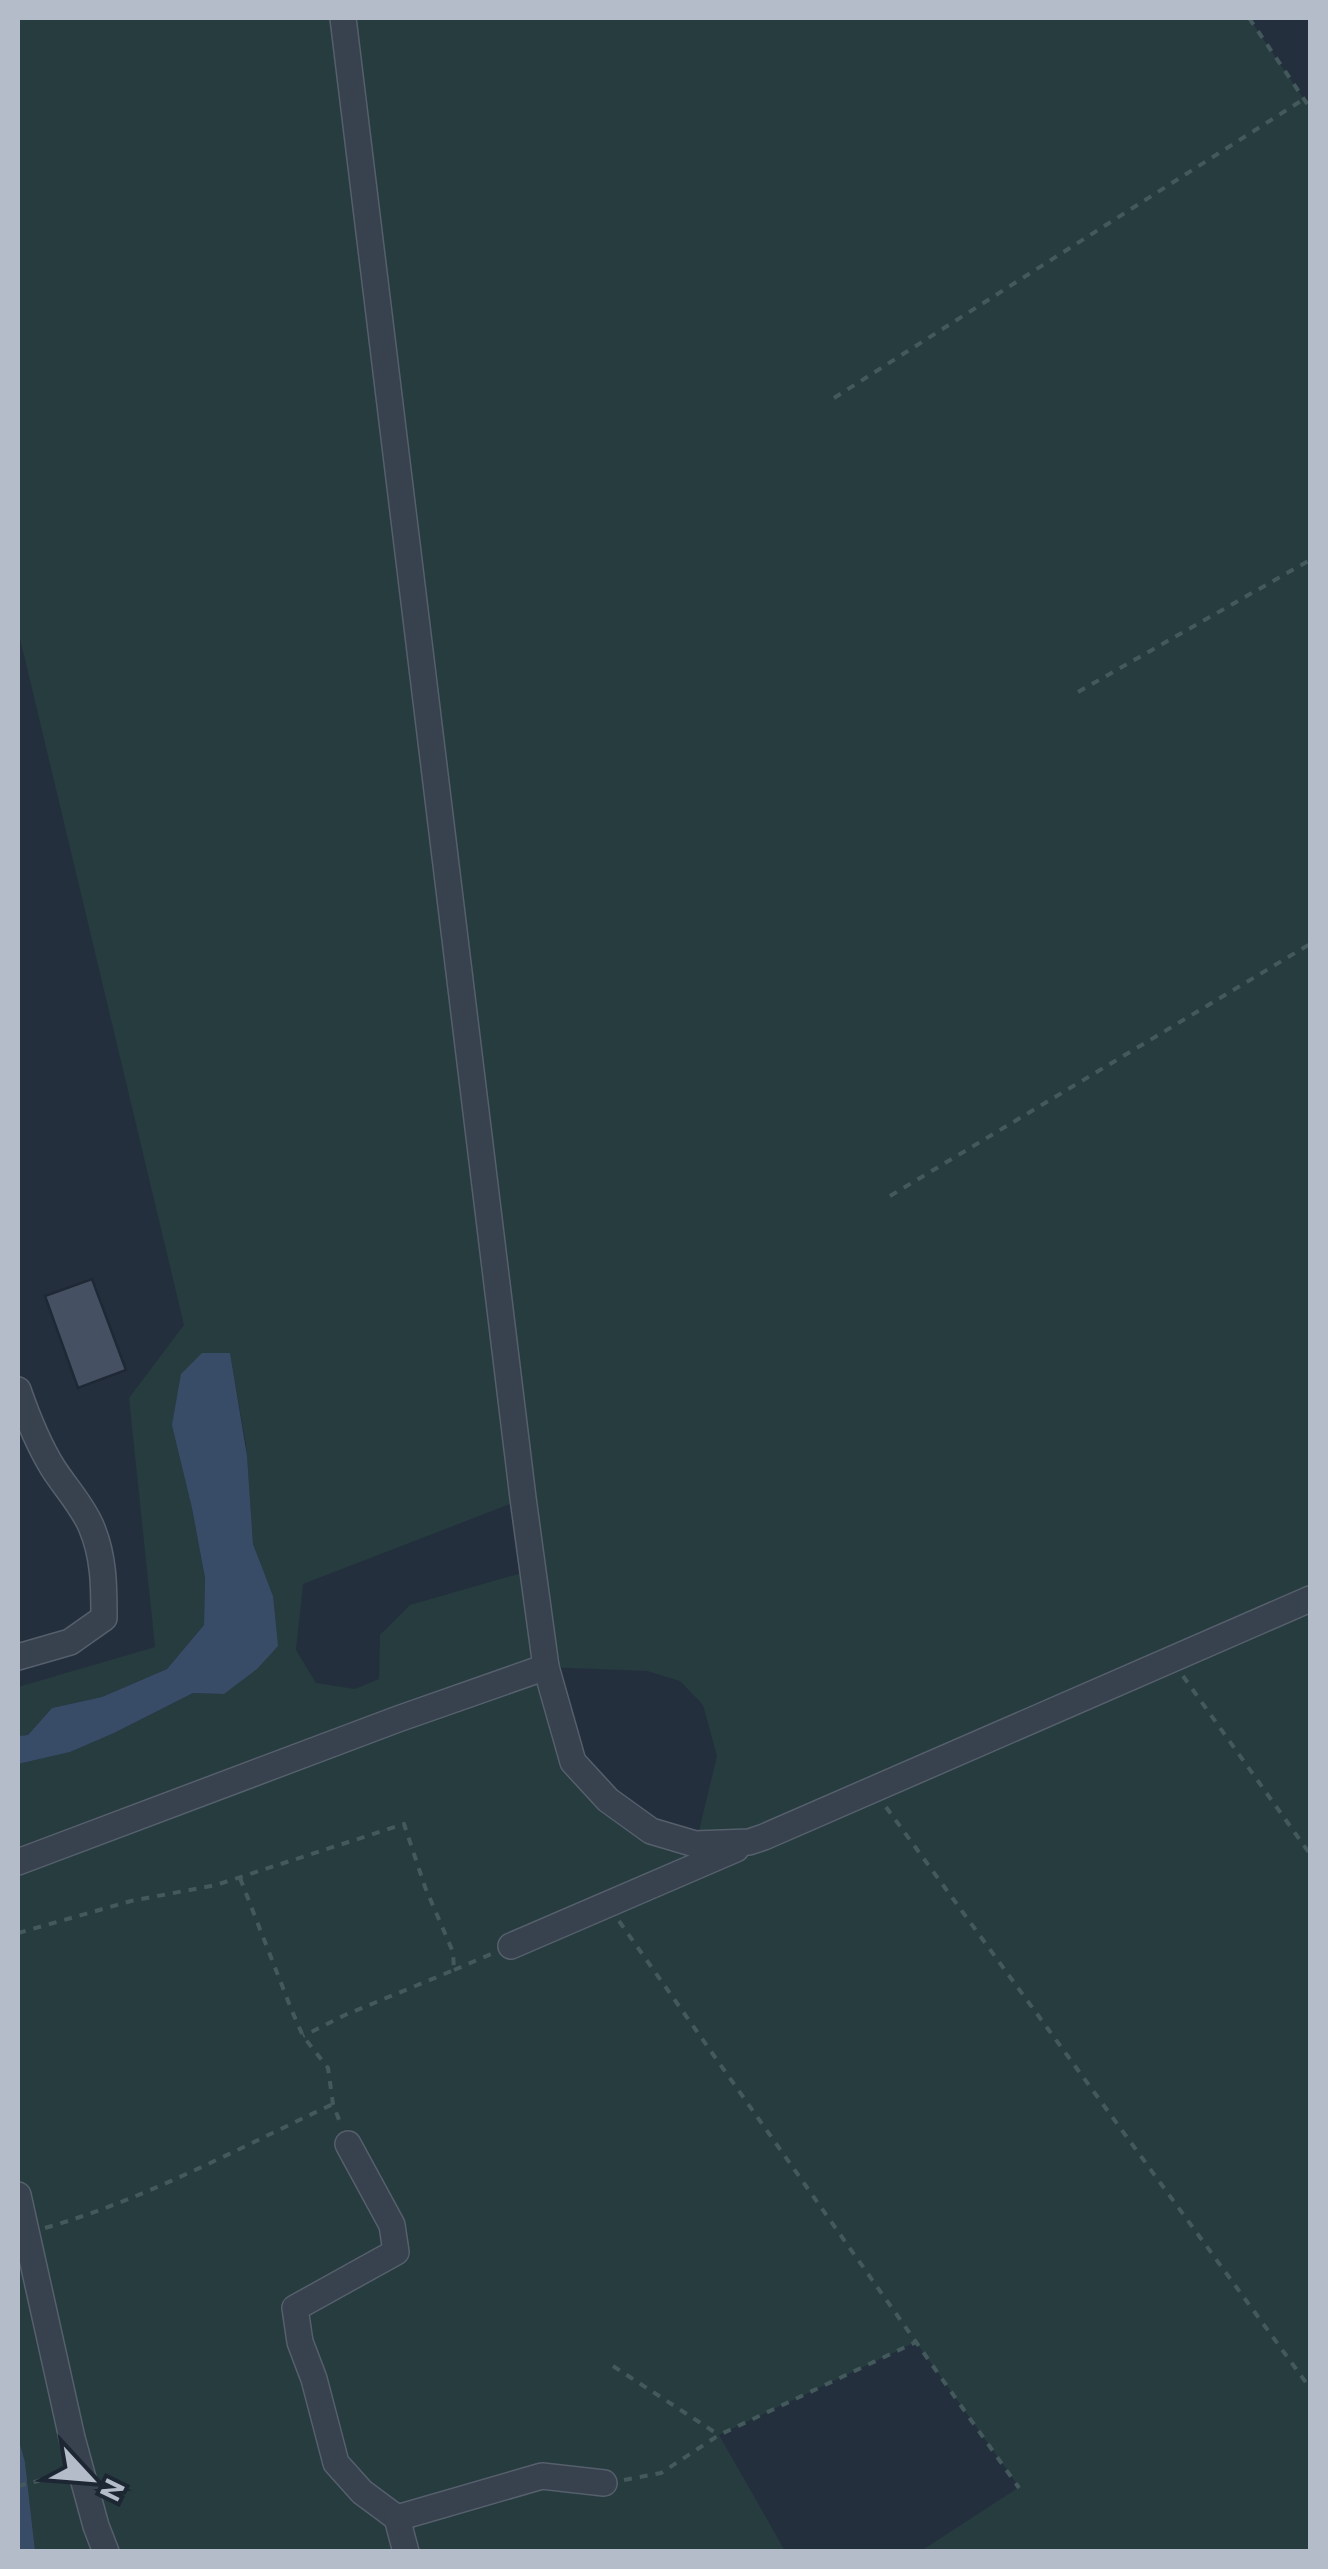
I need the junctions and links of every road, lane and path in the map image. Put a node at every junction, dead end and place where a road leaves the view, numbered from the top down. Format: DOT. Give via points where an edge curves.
graph roads {
  1 [pos="343,18"];
  2 [pos="1249,18"];
  3 [pos="1304,99"];
  4 [pos="1310,108"];
  5 [pos="834,398"];
  6 [pos="1310,560"];
  7 [pos="1078,692"];
  8 [pos="1310,944"];
  9 [pos="890,1196"];
  10 [pos="18,1390"];
  11 [pos="1310,1599"];
  12 [pos="18,1657"];
  13 [pos="1171,1660"];
  14 [pos="546,1667"];
  15 [pos="874,1790"];
  16 [pos="764,1838"];
  17 [pos="1310,1854"];
  18 [pos="18,1862"];
  19 [pos="240,1878"];
  20 [pos="608,1904"];
  21 [pos="18,1933"];
  22 [pos="511,1946"];
  23 [pos="454,1970"];
  24 [pos="304,2036"];
  25 [pos="333,2104"];
  26 [pos="348,2144"];
  27 [pos="18,2195"];
  28 [pos="26,2234"];
  29 [pos="916,2342"];
  30 [pos="613,2366"];
  31 [pos="1310,2388"];
  32 [pos="719,2435"];
  33 [pos="38,2481"];
  34 [pos="604,2484"];
  35 [pos="18,2486"];
  36 [pos="1020,2488"];
  37 [pos="397,2518"];
  38 [pos="106,2552"];
  39 [pos="406,2552"];
  1 -- 14 [label="street"];
  2 -- 3 [label="path"];
  3 -- 4 [label="path"];
  3 -- 5 [label="path"];
  6 -- 7 [label="path"];
  8 -- 9 [label="path"];
  10 -- 12 [label="street" via="52,1467 91,1526 104,1574 104,1618 70,1642"];
  11 -- 13 [label="street"];
  13 -- 15 [label="street"];
  13 -- 17 [label="path"];
  14 -- 16 [label="street" via="574,1762 608,1800 651,1831 696,1844"];
  14 -- 18 [label="street"];
  15 -- 16 [label="street"];
  15 -- 31 [label="path"];
  16 -- 20 [label="street"];
  19 -- 21 [label="path"];
  19 -- 23 [label="path" via="404,1824"];
  19 -- 24 [label="path"];
  20 -- 22 [label="street"];
  20 -- 29 [label="path"];
  22 -- 23 [label="path"];
  23 -- 24 [label="path"];
  24 -- 25 [label="path" via="328,2068"];
  25 -- 26 [label="path"];
  25 -- 28 [label="path" via="182,2176"];
  26 -- 37 [label="street" via="392,2225 396,2252 294,2308 336,2462"];
  27 -- 28 [label="street"];
  28 -- 38 [label="street" via="72,2438"];
  29 -- 32 [label="path"];
  29 -- 36 [label="path"];
  30 -- 32 [label="path"];
  32 -- 34 [label="path" via="661,2473"];
  33 -- 35 [label="path"];
  34 -- 37 [label="street" via="542,2476"];
  37 -- 39 [label="street"];
}
